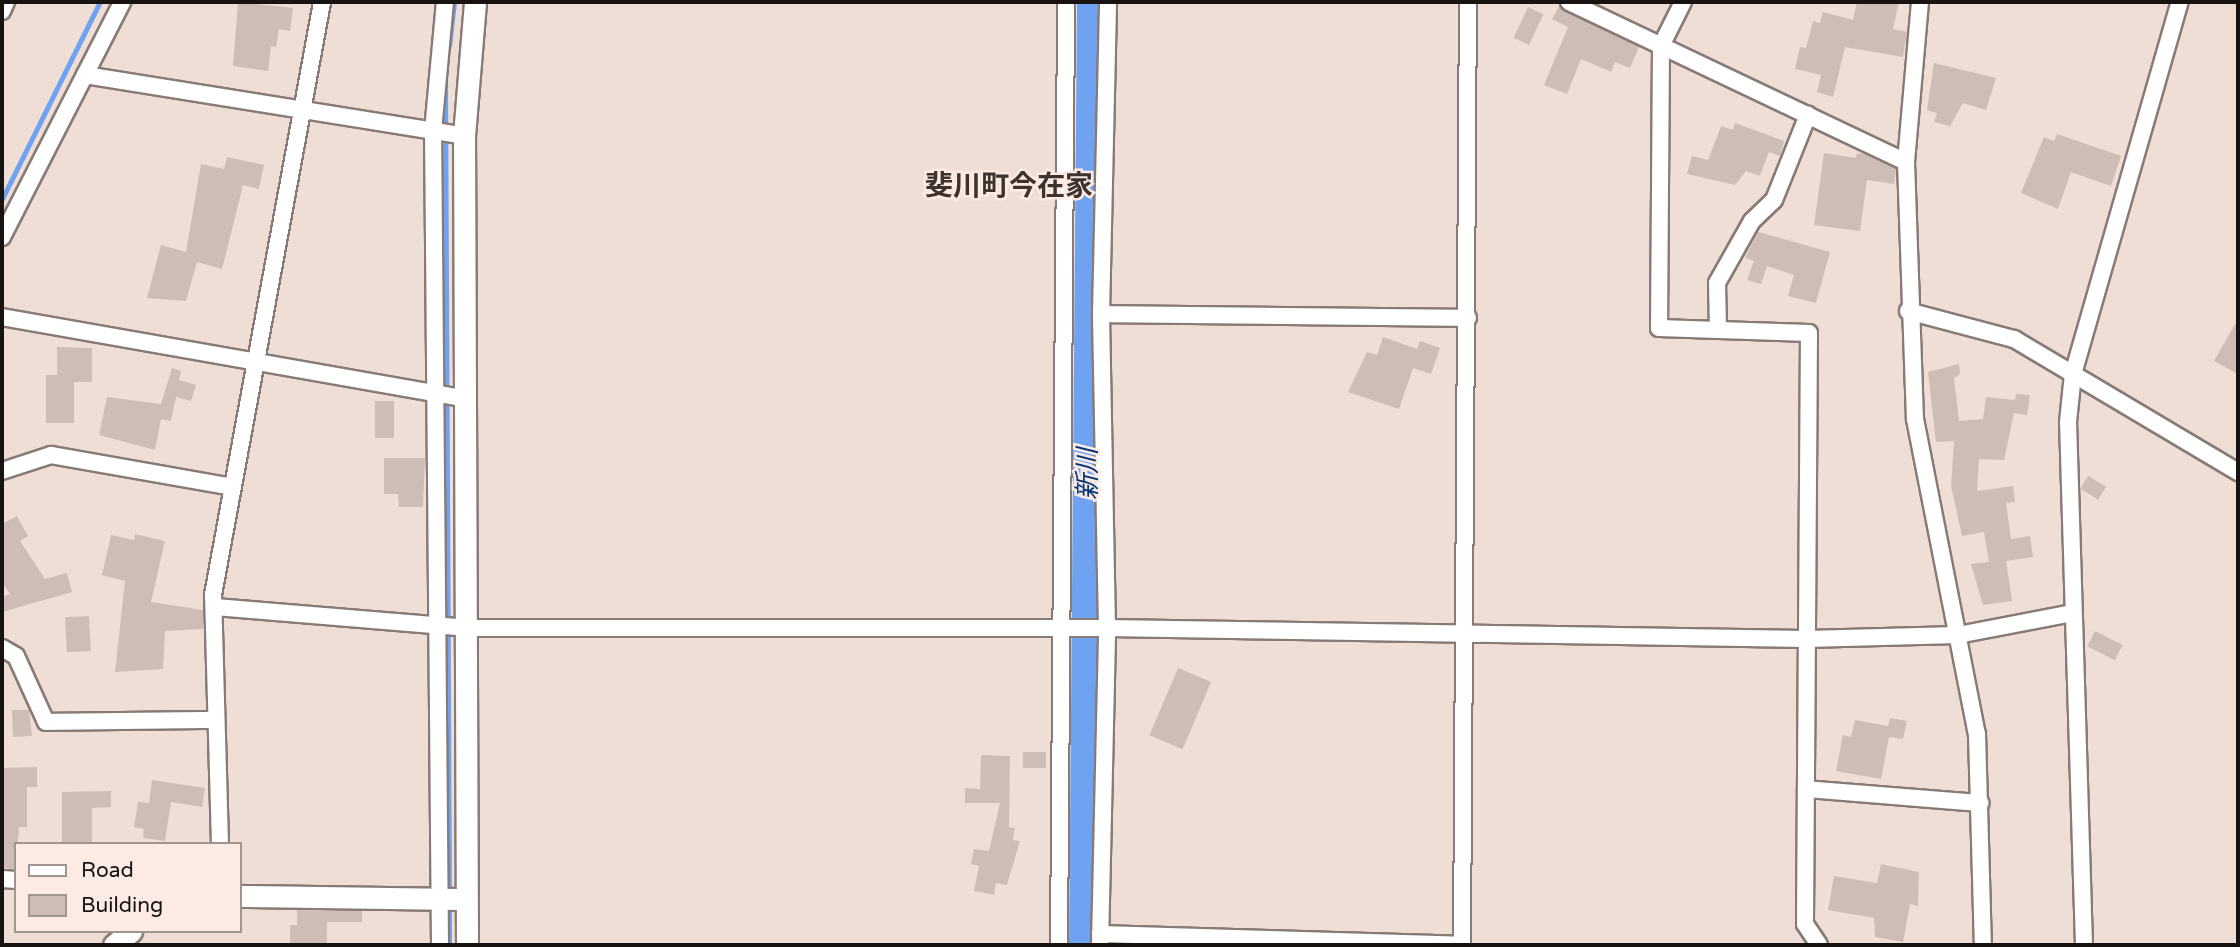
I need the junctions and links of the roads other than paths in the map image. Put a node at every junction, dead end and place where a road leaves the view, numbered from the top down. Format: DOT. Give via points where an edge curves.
graph roads {
  1 [pos="6,2"];
  2 [pos="122,2"];
  3 [pos="322,2"];
  4 [pos="444,2"];
  5 [pos="475,2"];
  6 [pos="1066,2"];
  7 [pos="1108,2"];
  8 [pos="1468,2"];
  9 [pos="1569,2"];
  10 [pos="1683,2"];
  11 [pos="1920,2"];
  12 [pos="2180,2"];
  13 [pos="2,11"];
  14 [pos="1661,46"];
  15 [pos="85,75"];
  16 [pos="303,109"];
  17 [pos="1808,116"];
  18 [pos="433,131"];
  19 [pos="464,136"];
  20 [pos="1906,162"];
  21 [pos="2,237"];
  22 [pos="1908,312"];
  23 [pos="1101,314"];
  24 [pos="2,317"];
  25 [pos="1468,318"];
  26 [pos="1718,330"];
  27 [pos="258,364"];
  28 [pos="2073,373"];
  29 [pos="437,394"];
  30 [pos="462,398"];
  31 [pos="2,471"];
  32 [pos="2238,472"];
  33 [pos="232,487"];
  34 [pos="214,607"];
  35 [pos="2072,613"];
  36 [pos="437,625"];
  37 [pos="467,628"];
  38 [pos="1107,628"];
  39 [pos="1066,632"];
  40 [pos="1958,635"];
  41 [pos="1465,637"];
  42 [pos="1806,639"];
  43 [pos="2,648"];
  44 [pos="216,720"];
  45 [pos="1806,789"];
  46 [pos="1980,803"];
  47 [pos="220,842"];
  48 [pos="242,896"];
  49 [pos="440,898"];
  50 [pos="467,899"];
  51 [pos="129,933"];
  52 [pos="1100,939"];
  53 [pos="114,945"];
  54 [pos="440,945"];
  55 [pos="467,945"];
  56 [pos="1059,945"];
  57 [pos="1462,945"];
  58 [pos="1819,945"];
  59 [pos="1983,945"];
  60 [pos="2084,945"];
  1 -- 13 [label="street"];
  2 -- 15 [label="street"];
  3 -- 16 [label="street"];
  4 -- 18 [label="street"];
  5 -- 19 [label="street"];
  6 -- 39 [label="street"];
  7 -- 23 [label="street"];
  8 -- 25 [label="street"];
  9 -- 14 [label="street"];
  10 -- 14 [label="street"];
  11 -- 20 [label="street"];
  12 -- 28 [label="street"];
  14 -- 17 [label="street"];
  14 -- 26 [label="street" via="1659,328"];
  15 -- 16 [label="street"];
  15 -- 21 [label="street"];
  16 -- 18 [label="street"];
  16 -- 27 [label="street"];
  17 -- 20 [label="street"];
  17 -- 26 [label="street" via="1774,200 1752,221 1717,283"];
  18 -- 19 [label="street"];
  18 -- 29 [label="street"];
  19 -- 30 [label="street"];
  20 -- 22 [label="street"];
  22 -- 28 [label="street" via="2014,339"];
  22 -- 40 [label="street" via="1915,419"];
  23 -- 25 [label="street"];
  23 -- 38 [label="street"];
  24 -- 27 [label="street"];
  25 -- 41 [label="street"];
  26 -- 42 [label="street" via="1809,333"];
  27 -- 29 [label="street"];
  27 -- 33 [label="street"];
  28 -- 32 [label="street"];
  28 -- 35 [label="street" via="2068,422"];
  29 -- 30 [label="street"];
  29 -- 36 [label="street"];
  30 -- 37 [label="street"];
  31 -- 33 [label="street" via="51,455"];
  33 -- 34 [label="street"];
  34 -- 36 [label="street"];
  34 -- 44 [label="street"];
  35 -- 40 [label="street"];
  35 -- 60 [label="street"];
  36 -- 37 [label="street"];
  36 -- 49 [label="street"];
  37 -- 39 [label="street"];
  37 -- 50 [label="street"];
  38 -- 39 [label="street"];
  38 -- 41 [label="street"];
  38 -- 52 [label="street"];
  39 -- 56 [label="street"];
  40 -- 42 [label="street"];
  40 -- 46 [label="street" via="1977,734"];
  41 -- 42 [label="street"];
  41 -- 57 [label="street"];
  42 -- 45 [label="street"];
  43 -- 44 [label="street" via="16,656 46,722"];
  44 -- 47 [label="street"];
  45 -- 46 [label="street"];
  45 -- 58 [label="street" via="1805,924"];
  46 -- 59 [label="street"];
  48 -- 49 [label="street"];
  49 -- 50 [label="street"];
  49 -- 54 [label="street"];
  50 -- 55 [label="street"];
  51 -- 53 [label="street"];
  52 -- 57 [label="street"];
}
